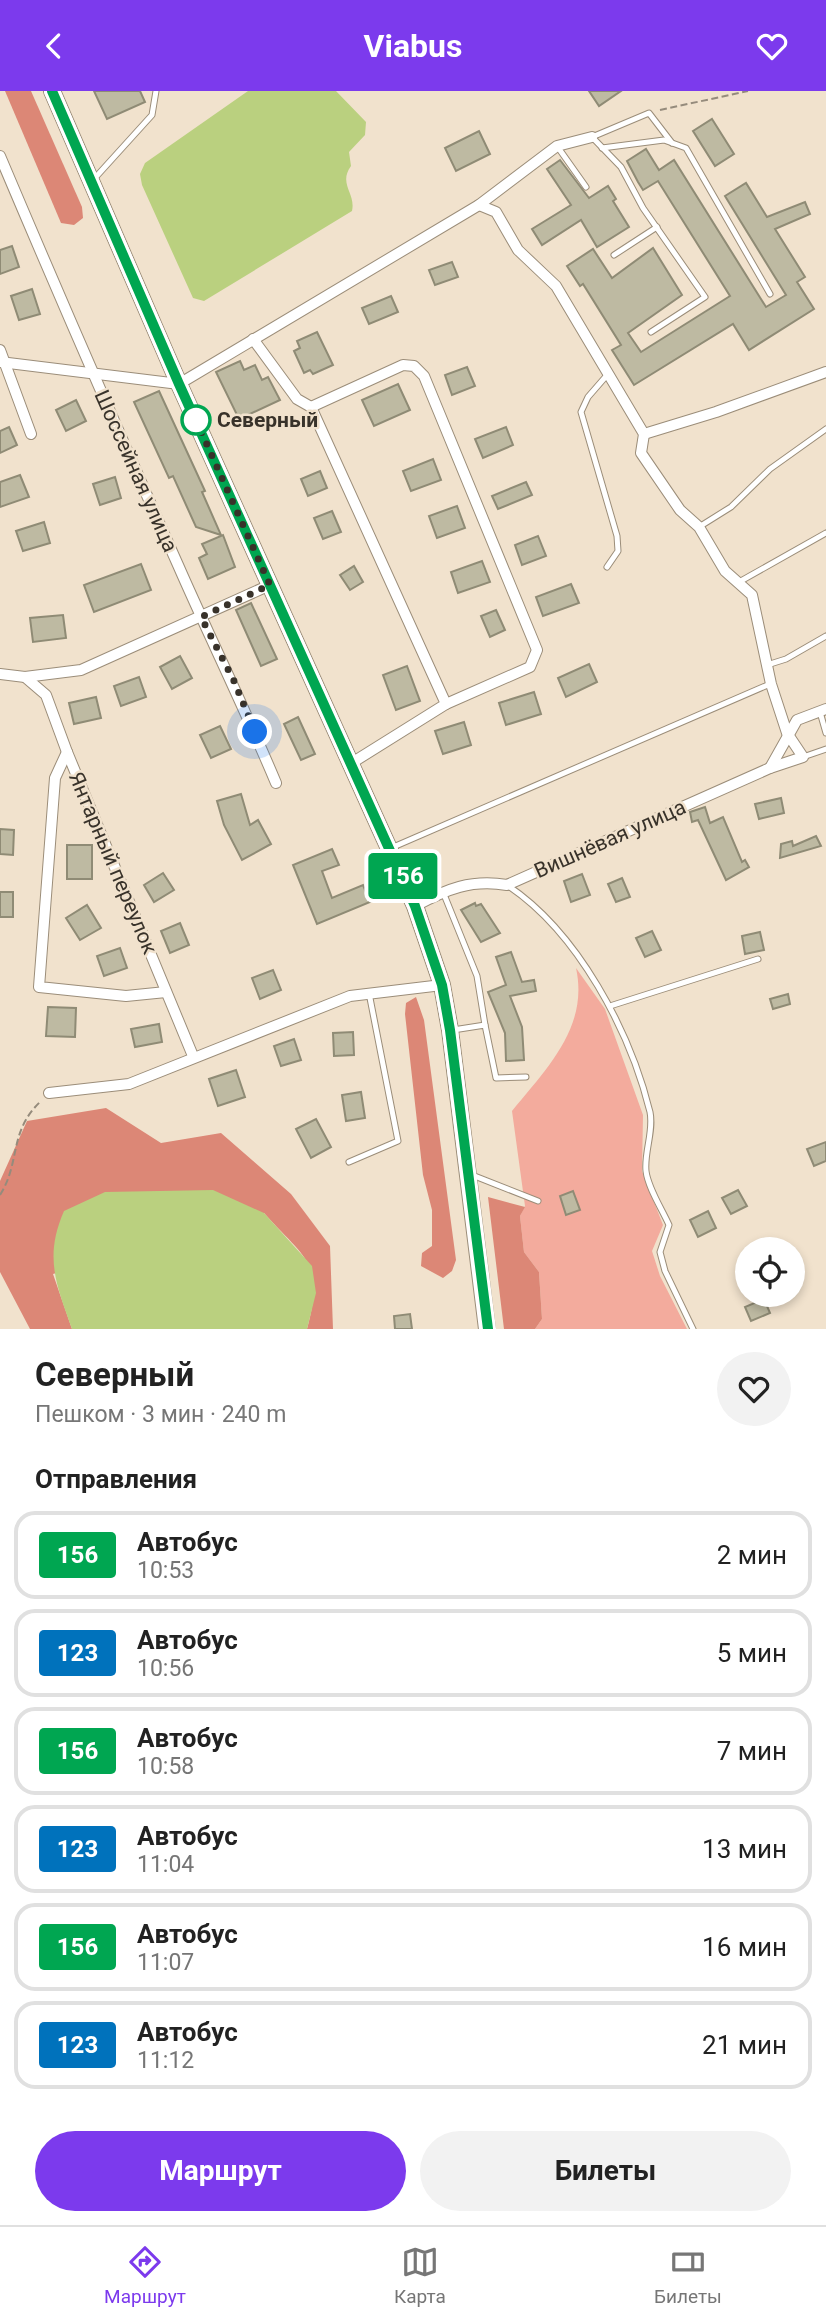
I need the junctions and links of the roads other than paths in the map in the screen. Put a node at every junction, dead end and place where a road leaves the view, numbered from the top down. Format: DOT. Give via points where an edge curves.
graph roads {
  1 [pos="52,91"];
  2 [pos="156,91"];
  3 [pos="592,137"];
  4 [pos="671,143"];
  5 [pos="557,146"];
  6 [pos="602,148"];
  7 [pos="0,156"];
  8 [pos="91,181"];
  9 [pos="586,187"];
  10 [pos="479,205"];
  11 [pos="657,227"];
  12 [pos="614,255"];
  13 [pos="770,294"];
  14 [pos="651,332"];
  15 [pos="253,339"];
  16 [pos="0,350"];
  17 [pos="3,363"];
  18 [pos="826,372"];
  19 [pos="608,374"];
  20 [pos="93,375"];
  21 [pos="179,384"];
  22 [pos="311,407"];
  23 [pos="826,429"];
  24 [pos="31,434"];
  25 [pos="643,434"];
  26 [pos="699,527"];
  27 [pos="826,533"];
  28 [pos="607,566"];
  29 [pos="739,582"];
  30 [pos="270,585"];
  31 [pos="201,617"];
  32 [pos="826,636"];
  33 [pos="767,666"];
  34 [pos="0,674"];
  35 [pos="24,677"];
  36 [pos="771,684"];
  37 [pos="446,704"];
  38 [pos="823,710"];
  39 [pos="787,733"];
  40 [pos="826,733"];
  41 [pos="826,749"];
  42 [pos="66,753"];
  43 [pos="803,757"];
  44 [pos="350,764"];
  45 [pos="770,768"];
  46 [pos="276,783"];
  47 [pos="391,848"];
  48 [pos="507,885"];
  49 [pos="443,892"];
  50 [pos="415,906"];
  51 [pos="758,959"];
  52 [pos="442,985"];
  53 [pos="166,992"];
  54 [pos="369,993"];
  55 [pos="610,1006"];
  56 [pos="485,1025"];
  57 [pos="450,1030"];
  58 [pos="193,1056"];
  59 [pos="526,1077"];
  60 [pos="49,1093"];
  61 [pos="349,1162"];
  62 [pos="466,1173"];
  63 [pos="538,1201"];
  64 [pos="488,1329"];
  65 [pos="693,1329"];
  1 -- 8 [label="main road"];
  2 -- 8 [label="lane" via="152,115"];
  3 -- 4 [label="lane" via="649,113"];
  3 -- 5 [label="street"];
  3 -- 6 [label="lane"];
  4 -- 6 [label="lane" via="630,142"];
  4 -- 13 [label="lane" via="686,148"];
  5 -- 9 [label="lane"];
  5 -- 10 [label="street"];
  6 -- 11 [label="lane" via="621,167"];
  7 -- 20 [label="street, Шоссейная улица"];
  8 -- 21 [label="main road"];
  10 -- 15 [label="street"];
  10 -- 19 [label="street" via="496,212 518,250 556,286"];
  11 -- 12 [label="lane"];
  11 -- 14 [label="lane" via="705,297"];
  15 -- 21 [label="street"];
  15 -- 22 [label="street" via="297,399"];
  16 -- 17 [label="street"];
  17 -- 20 [label="street"];
  17 -- 24 [label="street"];
  18 -- 25 [label="street"];
  19 -- 25 [label="street"];
  19 -- 28 [label="lane" via="581,412 617,536 618,551"];
  20 -- 21 [label="street"];
  20 -- 31 [label="street, Шоссейная улица"];
  21 -- 30 [label="main road"];
  22 -- 37 [label="street"];
  22 -- 37 [label="street" via="403,365 414,366 424,376 537,650 530,667"];
  23 -- 26 [label="lane" via="770,469 731,507"];
  25 -- 26 [label="street" via="641,453 680,510"];
  26 -- 29 [label="street" via="725,571"];
  27 -- 29 [label="lane"];
  29 -- 33 [label="street" via="752,595"];
  30 -- 31 [label="street"];
  30 -- 44 [label="main road"];
  31 -- 35 [label="street" via="81,670"];
  31 -- 46 [label="street, Шоссейная улица" via="234,681"];
  32 -- 33 [label="lane"];
  33 -- 36 [label="street"];
  34 -- 35 [label="street"];
  35 -- 42 [label="street, Янтарный переулок" via="46,695"];
  36 -- 39 [label="street"];
  36 -- 47 [label="lane"];
  37 -- 44 [label="street"];
  38 -- 39 [label="street" via="797,720"];
  38 -- 40 [label="lane"];
  39 -- 43 [label="street"];
  39 -- 45 [label="street"];
  41 -- 43 [label="lane"];
  42 -- 53 [label="street, Янтарный переулок"];
  42 -- 53 [label="street" via="55,778 39,987 125,996"];
  43 -- 45 [label="street, Вишнёвая улица"];
  44 -- 47 [label="main road"];
  45 -- 48 [label="street, Вишнёвая улица"];
  47 -- 50 [label="main road"];
  48 -- 49 [label="street, Вишнёвая улица" via="464,883"];
  48 -- 55 [label="lane" via="525,897 585,965"];
  49 -- 50 [label="street, Вишнёвая улица"];
  49 -- 56 [label="lane" via="477,976"];
  50 -- 52 [label="main road"];
  51 -- 55 [label="lane"];
  52 -- 54 [label="street"];
  52 -- 57 [label="main road"];
  53 -- 58 [label="street, Янтарный переулок"];
  54 -- 58 [label="street" via="350,996"];
  54 -- 61 [label="lane" via="398,1140"];
  55 -- 65 [label="lane" via="651,1115 646,1172 669,1225 660,1252"];
  56 -- 57 [label="lane"];
  56 -- 59 [label="lane" via="496,1078"];
  57 -- 62 [label="main road"];
  58 -- 60 [label="street" via="129,1084"];
  62 -- 63 [label="lane"];
  62 -- 64 [label="main road"];
}
